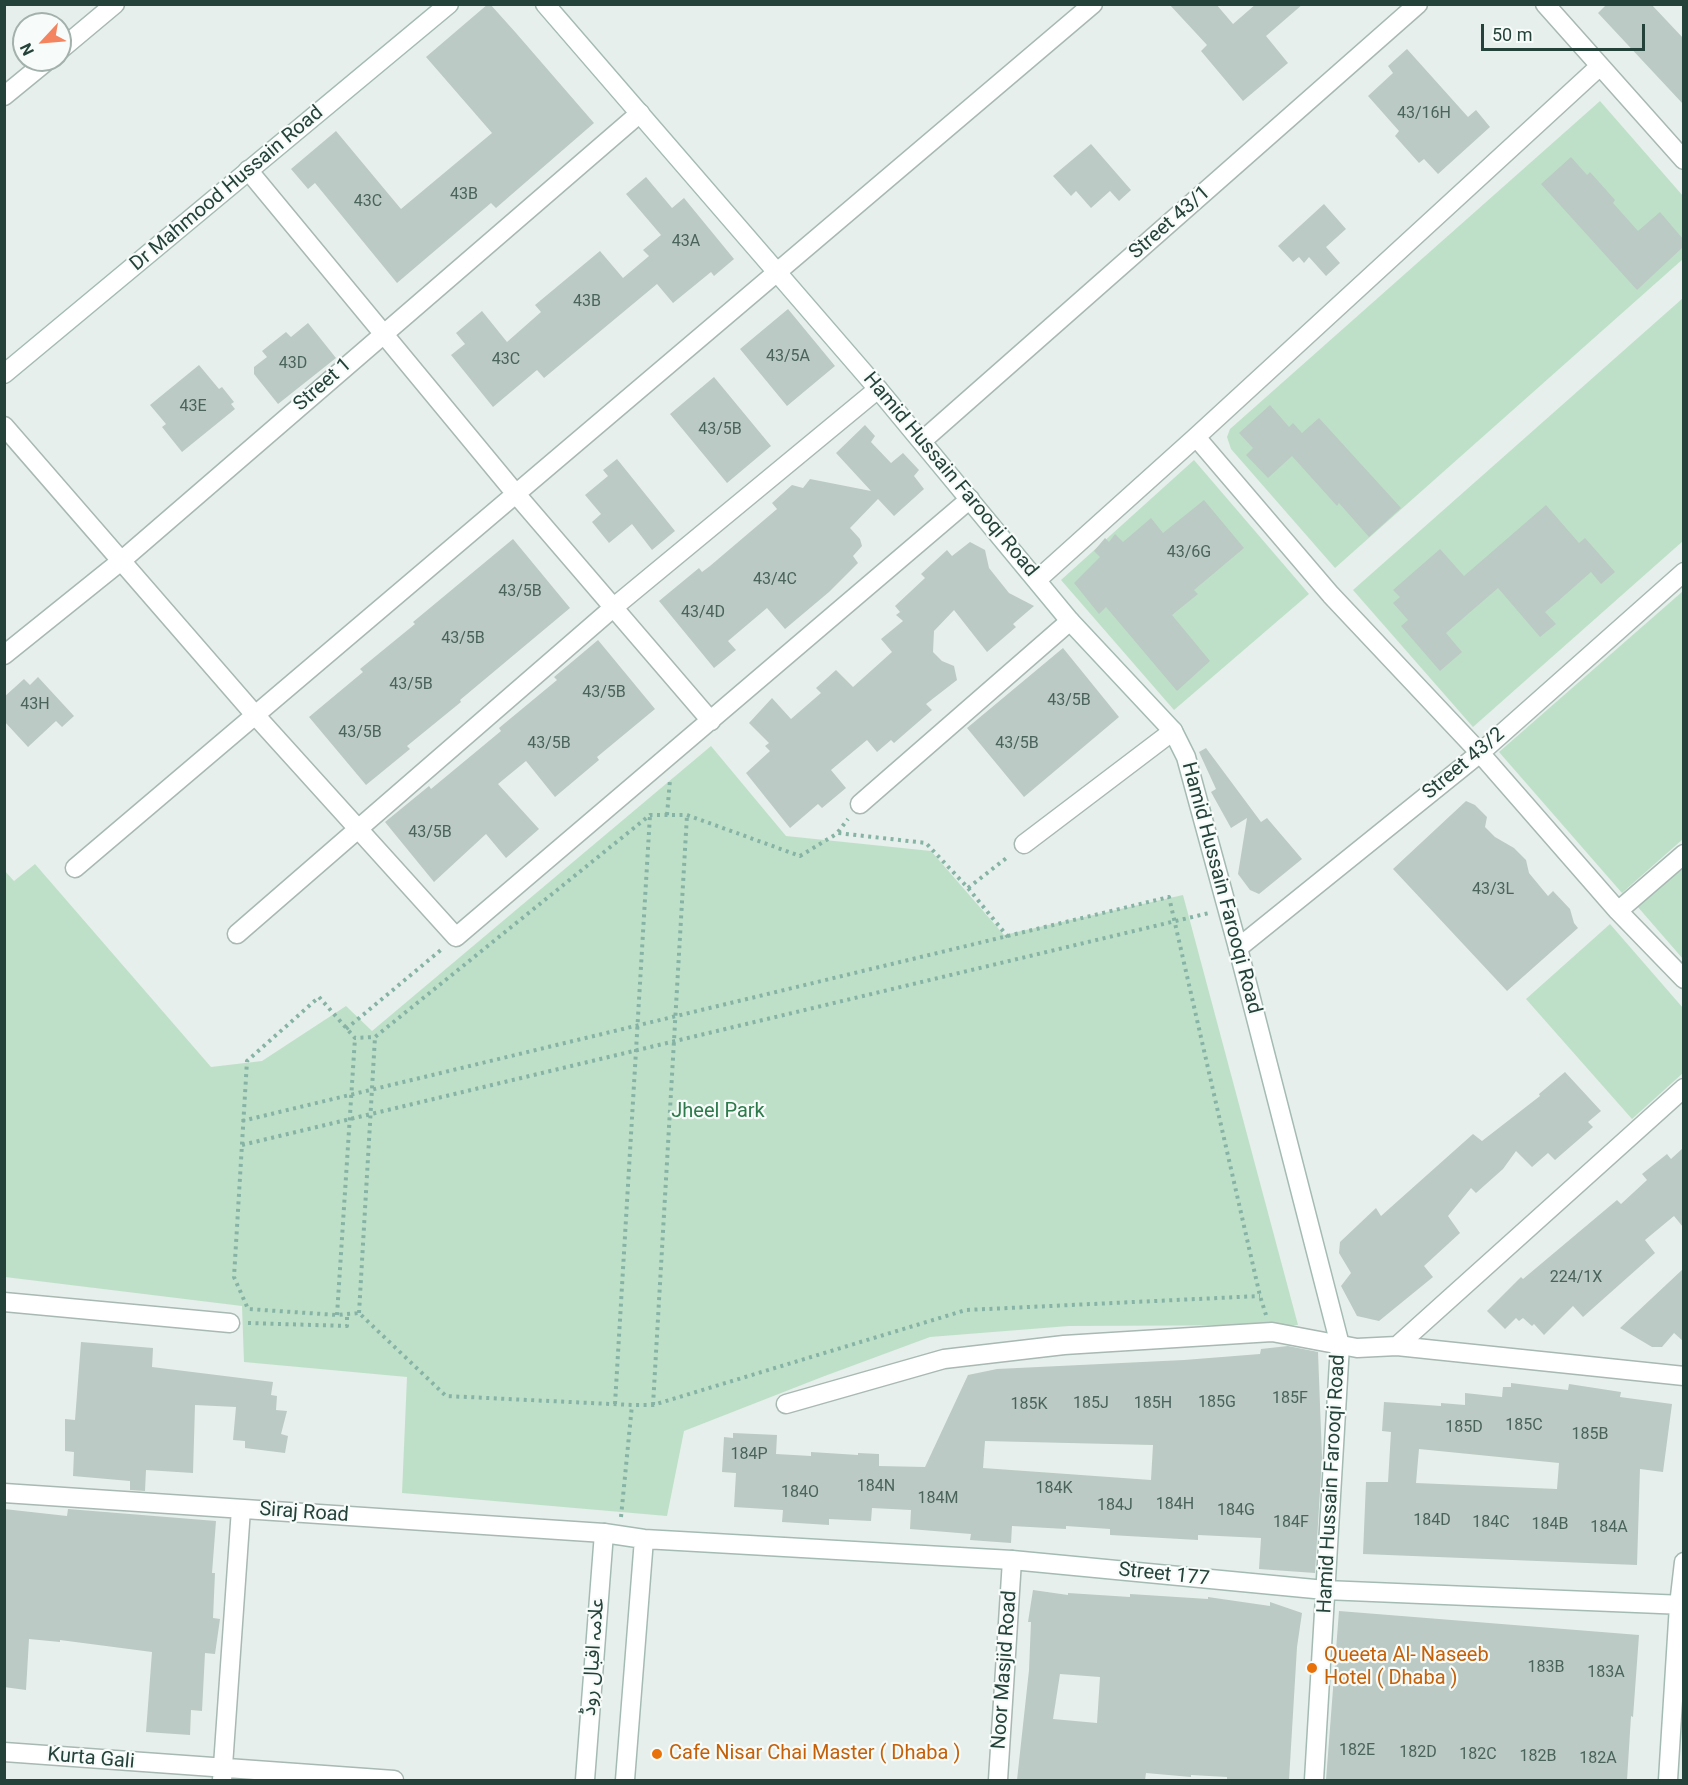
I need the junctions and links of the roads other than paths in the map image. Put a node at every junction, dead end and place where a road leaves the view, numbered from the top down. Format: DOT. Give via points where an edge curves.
graph roads {
  1 [pos="116,4"];
  2 [pos="449,4"];
  3 [pos="545,4"];
  4 [pos="1093,4"];
  5 [pos="1418,4"];
  6 [pos="1545,4"];
  7 [pos="72,40"];
  8 [pos="1600,66"];
  9 [pos="33,72"];
  10 [pos="4,96"];
  11 [pos="640,113"];
  12 [pos="1683,160"];
  13 [pos="248,171"];
  14 [pos="779,273"];
  15 [pos="383,333"];
  16 [pos="4,374"];
  17 [pos="878,389"];
  18 [pos="4,426"];
  19 [pos="1196,437"];
  20 [pos="922,441"];
  21 [pos="516,494"];
  22 [pos="970,499"];
  23 [pos="121,561"];
  24 [pos="1683,572"];
  25 [pos="1036,580"];
  26 [pos="614,607"];
  27 [pos="1070,621"];
  28 [pos="4,655"];
  29 [pos="256,716"];
  30 [pos="711,721"];
  31 [pos="1173,731"];
  32 [pos="1480,753"];
  33 [pos="860,804"];
  34 [pos="358,829"];
  35 [pos="1024,844"];
  36 [pos="1683,854"];
  37 [pos="75,868"];
  38 [pos="1618,910"];
  39 [pos="237,934"];
  40 [pos="1238,948"];
  41 [pos="1683,979"];
  42 [pos="1683,1088"];
  43 [pos="4,1302"];
  44 [pos="230,1323"];
  45 [pos="1340,1344"];
  46 [pos="1397,1346"];
  47 [pos="1683,1376"];
  48 [pos="786,1404"];
  49 [pos="4,1493"];
  50 [pos="241,1509"];
  51 [pos="611,1534"];
  52 [pos="644,1539"];
  53 [pos="1012,1560"];
  54 [pos="1683,1562"];
  55 [pos="1325,1590"];
  56 [pos="1681,1605"];
  57 [pos="4,1752"];
  58 [pos="223,1775"];
  59 [pos="393,1780"];
  60 [pos="585,1780"];
  61 [pos="625,1780"];
  62 [pos="998,1780"];
  63 [pos="1314,1780"];
  64 [pos="1668,1780"];
  1 -- 7 [label="street"];
  2 -- 13 [label="street, Dr Mahmood Hussain Road"];
  3 -- 11 [label="street, Hamid Hussain Farooqi Road"];
  4 -- 14 [label="street"];
  5 -- 20 [label="street, Street 43/1"];
  6 -- 8 [label="street"];
  8 -- 12 [label="street"];
  8 -- 19 [label="street"];
  9 -- 10 [label="street"];
  11 -- 14 [label="street, Hamid Hussain Farooqi Road"];
  11 -- 15 [label="street, Street 1"];
  13 -- 15 [label="street"];
  13 -- 16 [label="street, Dr Mahmood Hussain Road"];
  14 -- 17 [label="street, Hamid Hussain Farooqi Road"];
  14 -- 21 [label="street"];
  15 -- 21 [label="street"];
  15 -- 23 [label="street, Street 1"];
  17 -- 20 [label="street, Hamid Hussain Farooqi Road"];
  17 -- 26 [label="street"];
  18 -- 23 [label="street"];
  19 -- 25 [label="street"];
  19 -- 32 [label="street" via="1331,595"];
  20 -- 22 [label="street, Hamid Hussain Farooqi Road"];
  21 -- 26 [label="street"];
  21 -- 29 [label="street"];
  22 -- 25 [label="street, Hamid Hussain Farooqi Road"];
  22 -- 30 [label="street"];
  23 -- 28 [label="street, Street 1"];
  23 -- 29 [label="street"];
  24 -- 32 [label="street, Street 43/2"];
  25 -- 27 [label="street, Hamid Hussain Farooqi Road"];
  26 -- 30 [label="street"];
  26 -- 34 [label="street"];
  27 -- 31 [label="street, Hamid Hussain Farooqi Road"];
  27 -- 33 [label="street"];
  29 -- 34 [label="street"];
  29 -- 37 [label="street"];
  30 -- 34 [label="street" via="456,937"];
  31 -- 35 [label="street"];
  31 -- 40 [label="street, Hamid Hussain Farooqi Road" via="1186,757"];
  32 -- 38 [label="street"];
  32 -- 40 [label="street, Street 43/2"];
  34 -- 39 [label="street"];
  36 -- 38 [label="street"];
  38 -- 41 [label="street"];
  40 -- 45 [label="street, Hamid Hussain Farooqi Road"];
  42 -- 46 [label="street"];
  43 -- 44 [label="street"];
  45 -- 46 [label="street" via="1357,1348"];
  45 -- 48 [label="street" via="1272,1332 1064,1345 944,1359"];
  45 -- 55 [label="street, Hamid Hussain Farooqi Road"];
  46 -- 47 [label="street"];
  49 -- 50 [label="street, Siraj Road"];
  50 -- 51 [label="street, Siraj Road"];
  50 -- 58 [label="street"];
  51 -- 52 [label="street, Siraj Road"];
  51 -- 60 [label="street, علامہ اقبال روڈ"];
  52 -- 53 [label="street, Street 177"];
  52 -- 61 [label="street, علامہ اقبال روڈ"];
  53 -- 55 [label="street, Street 177"];
  53 -- 62 [label="street, Noor Masjid Road"];
  54 -- 56 [label="street"];
  55 -- 56 [label="street, Street 177"];
  55 -- 63 [label="street, Hamid Hussain Farooqi Road"];
  56 -- 64 [label="street"];
  57 -- 58 [label="street, Kurta Gali"];
  58 -- 59 [label="street, Kurta Gali"];
}
